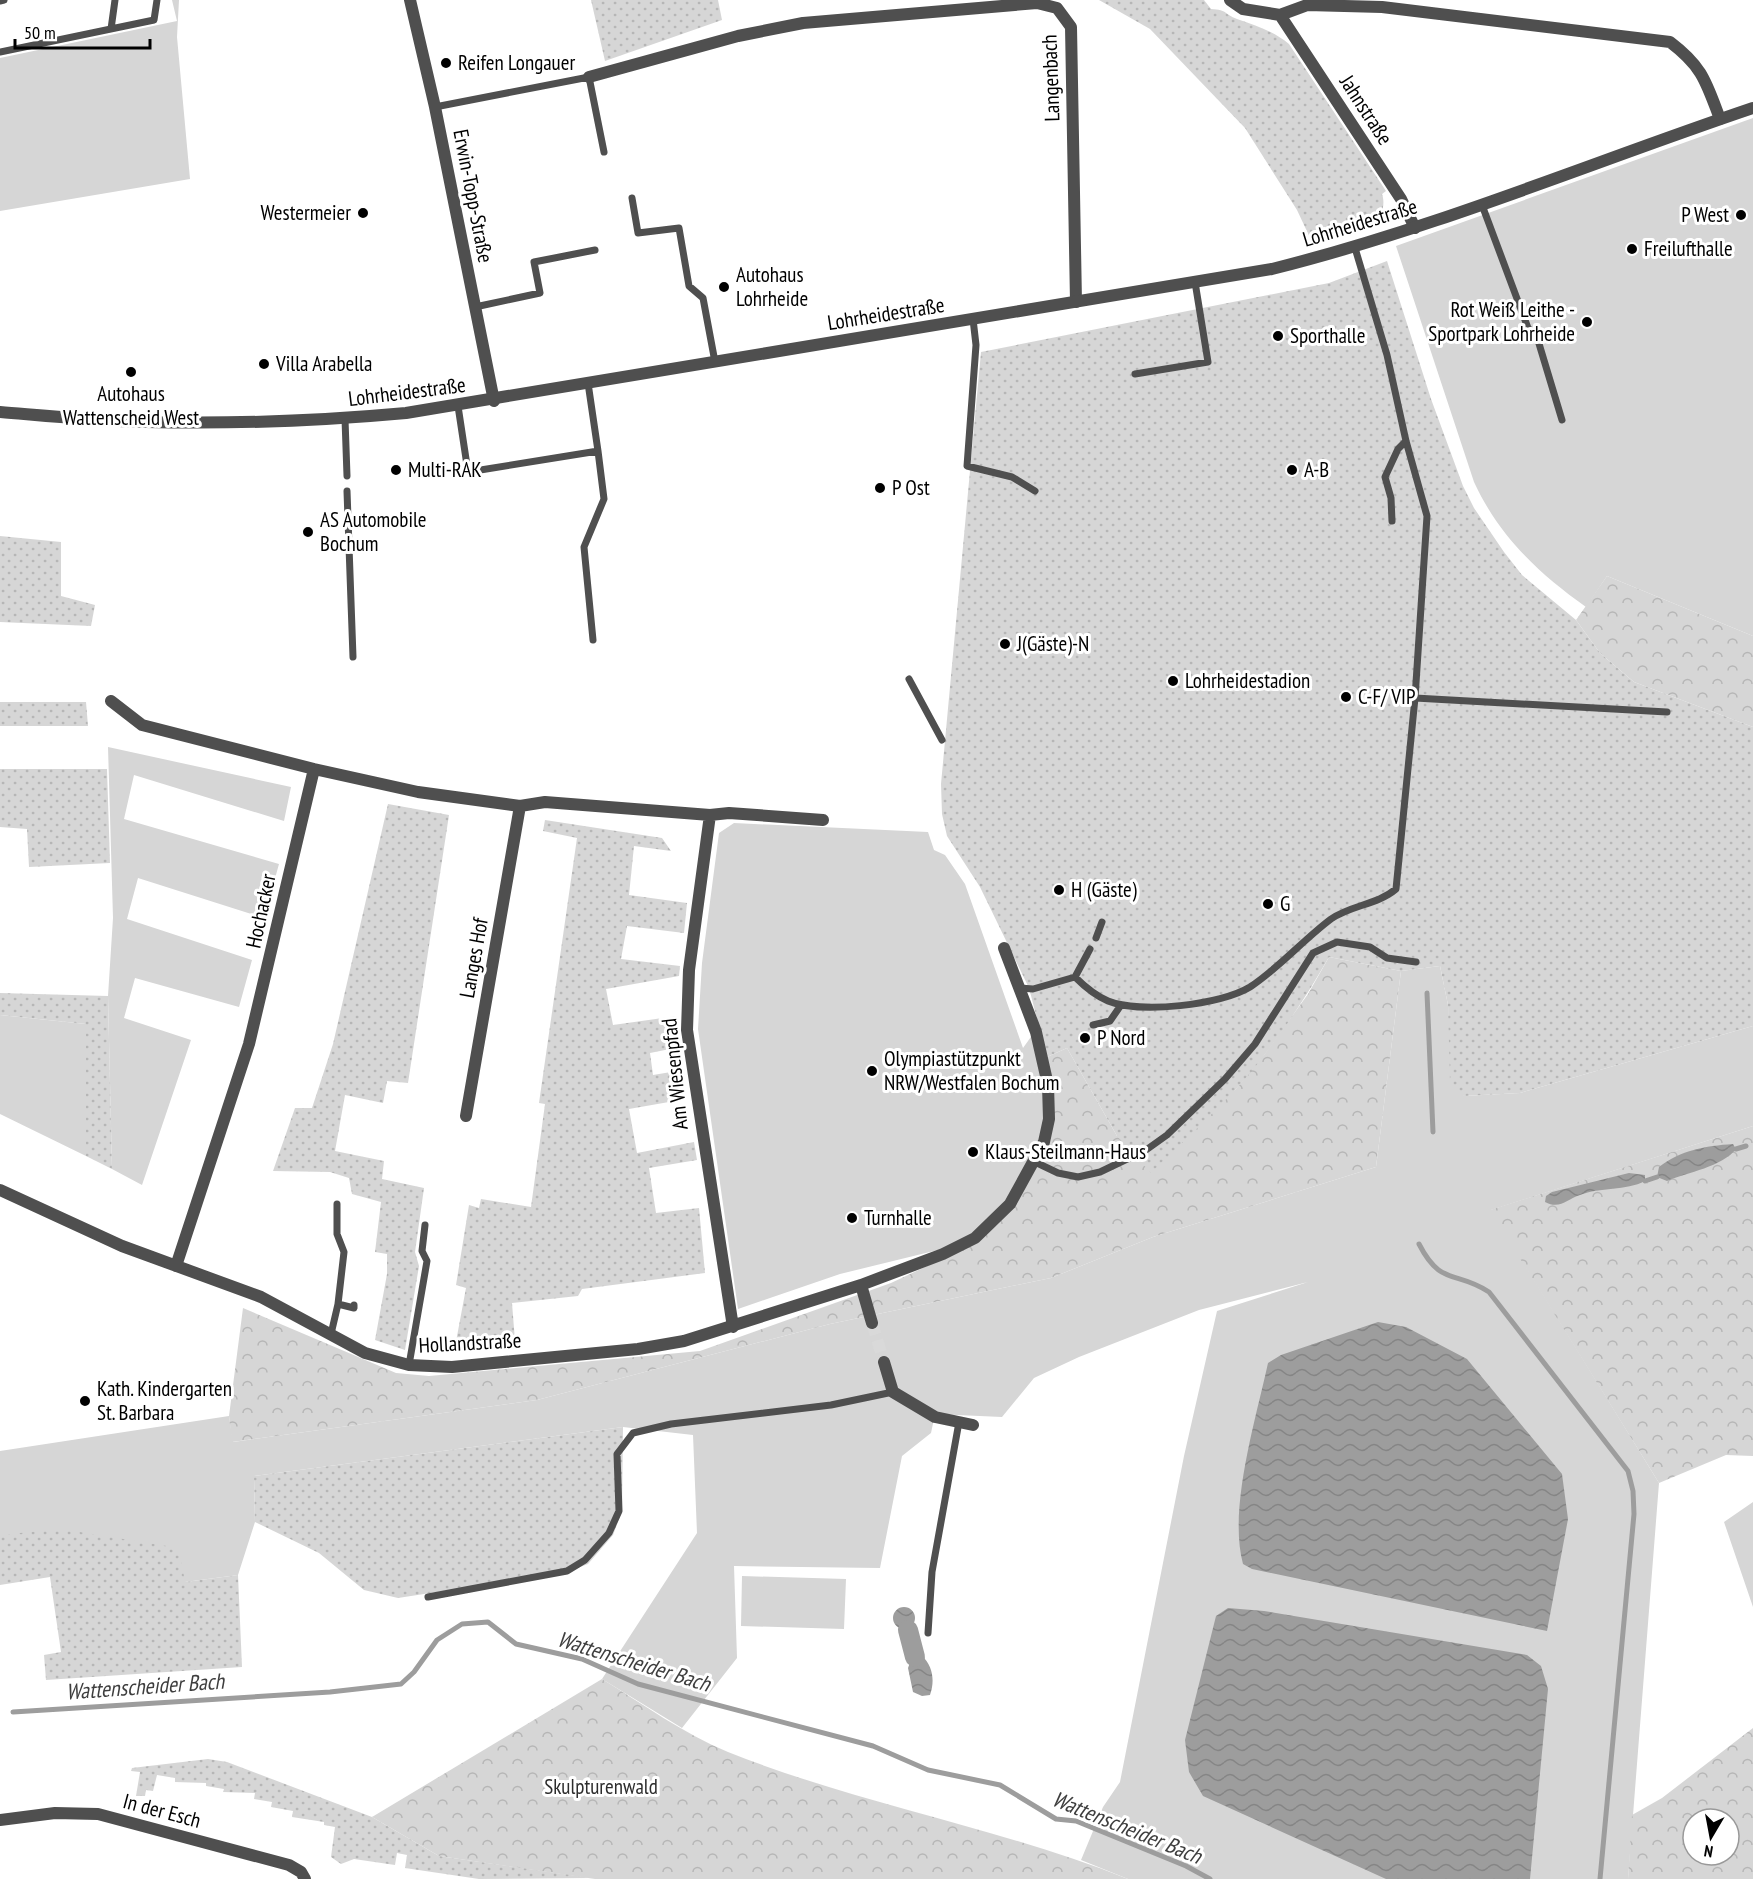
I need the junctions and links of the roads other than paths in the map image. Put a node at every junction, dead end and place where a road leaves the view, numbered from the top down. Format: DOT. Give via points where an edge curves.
graph roads {
  1 [pos="115,0"];
  2 [pos="410,0"];
  3 [pos="1230,0"];
  4 [pos="157,2"];
  5 [pos="1280,15"];
  6 [pos="111,29"];
  7 [pos="0,52"];
  8 [pos="589,76"];
  9 [pos="435,107"];
  10 [pos="1753,108"];
  11 [pos="1719,119"];
  12 [pos="604,152"];
  13 [pos="632,198"];
  14 [pos="1482,204"];
  15 [pos="1415,228"];
  16 [pos="1355,248"];
  17 [pos="595,250"];
  18 [pos="1195,282"];
  19 [pos="1076,302"];
  20 [pos="475,307"];
  21 [pos="973,320"];
  22 [pos="715,362"];
  23 [pos="1136,374"];
  24 [pos="588,383"];
  25 [pos="494,400"];
  26 [pos="458,406"];
  27 [pos="0,412"];
  28 [pos="345,419"];
  29 [pos="1562,420"];
  30 [pos="1406,441"];
  31 [pos="598,451"];
  32 [pos="346,476"];
  33 [pos="1035,491"];
  34 [pos="347,492"];
  35 [pos="1392,521"];
  36 [pos="593,640"];
  37 [pos="353,657"];
  38 [pos="909,679"];
  39 [pos="1415,698"];
  40 [pos="111,700"];
  41 [pos="1666,712"];
  42 [pos="942,740"];
  43 [pos="314,769"];
  44 [pos="520,806"];
  45 [pos="710,815"];
  46 [pos="823,820"];
  47 [pos="1102,922"];
  48 [pos="1095,938"];
  49 [pos="1004,948"];
  50 [pos="1090,949"];
  51 [pos="1416,962"];
  52 [pos="1075,977"];
  53 [pos="1020,988"];
  54 [pos="1121,1005"];
  55 [pos="1093,1025"];
  56 [pos="466,1116"];
  57 [pos="1035,1162"];
  58 [pos="0,1190"];
  59 [pos="337,1204"];
  60 [pos="425,1225"];
  61 [pos="176,1266"];
  62 [pos="861,1285"];
  63 [pos="338,1304"];
  64 [pos="354,1305"];
  65 [pos="872,1323"];
  66 [pos="733,1327"];
  67 [pos="331,1334"];
  68 [pos="884,1362"];
  69 [pos="409,1365"];
  70 [pos="893,1392"];
  71 [pos="959,1422"];
  72 [pos="973,1425"];
  73 [pos="428,1597"];
  74 [pos="928,1633"];
  75 [pos="0,1820"];
  76 [pos="305,1879"];
  1 -- 6 [label="lane"];
  2 -- 9 [label="street, Erwin-Topp-Straße"];
  3 -- 5 [label="street" via="1243,9"];
  4 -- 6 [label="lane" via="154,21"];
  5 -- 11 [label="street" via="1307,4 1382,7 1670,42 1705,77"];
  5 -- 15 [label="street, Jahnstraße" via="1401,199"];
  6 -- 7 [label="lane"];
  8 -- 9 [label="lane"];
  8 -- 12 [label="lane"];
  8 -- 19 [label="street, Langenbach" via="803,22 1037,3 1057,8 1071,27"];
  9 -- 20 [label="street, Erwin-Topp-Straße"];
  10 -- 11 [label="street, Lohrheidestraße"];
  11 -- 14 [label="street, Lohrheidestraße"];
  13 -- 22 [label="lane" via="638,233 679,228 689,285 703,298"];
  14 -- 15 [label="street, Lohrheidestraße"];
  14 -- 29 [label="lane" via="1528,328 1537,337"];
  15 -- 16 [label="street, Lohrheidestraße"];
  16 -- 18 [label="street, Lohrheidestraße" via="1272,269"];
  16 -- 30 [label="lane" via="1387,355"];
  17 -- 20 [label="lane" via="534,262 540,293"];
  18 -- 19 [label="street, Lohrheidestraße"];
  18 -- 23 [label="lane" via="1208,362"];
  19 -- 21 [label="street, Lohrheidestraße"];
  20 -- 25 [label="street, Erwin-Topp-Straße"];
  21 -- 22 [label="street, Lohrheidestraße"];
  21 -- 33 [label="lane" via="976,345 967,466 1012,477"];
  22 -- 24 [label="street, Lohrheidestraße"];
  24 -- 25 [label="street, Lohrheidestraße"];
  24 -- 31 [label="lane"];
  25 -- 26 [label="street, Lohrheidestraße"];
  26 -- 28 [label="street, Lohrheidestraße"];
  26 -- 31 [label="lane" via="468,472"];
  27 -- 28 [label="street, Lohrheidestraße" via="144,422"];
  28 -- 32 [label="lane"];
  30 -- 35 [label="lane" via="1385,477"];
  30 -- 39 [label="lane" via="1427,516"];
  31 -- 36 [label="lane" via="604,500 584,547"];
  34 -- 37 [label="lane"];
  38 -- 42 [label="lane"];
  39 -- 41 [label="lane"];
  39 -- 54 [label="lane" via="1396,889 1386,898 1333,918 1250,987 1224,1000"];
  40 -- 43 [label="street" via="142,725"];
  43 -- 44 [label="street" via="418,792"];
  43 -- 61 [label="street, Hochacker" via="244,1061"];
  44 -- 45 [label="street" via="545,802"];
  44 -- 56 [label="street, Langes Hof"];
  45 -- 46 [label="street"];
  45 -- 66 [label="street, Am Wiesenpfad" via="689,970 687,1030"];
  47 -- 48 [label="lane"];
  49 -- 53 [label="street, Hollandstraße"];
  50 -- 52 [label="lane"];
  51 -- 57 [label="lane" via="1388,958 1370,947 1337,942 1313,952 1255,1044 1167,1135 1100,1172 1078,1177"];
  52 -- 53 [label="lane" via="1033,989"];
  52 -- 54 [label="lane" via="1092,993"];
  53 -- 57 [label="street, Hollandstraße" via="1036,1032 1048,1085 1049,1119"];
  54 -- 55 [label="lane" via="1110,1021"];
  57 -- 62 [label="street, Hollandstraße" via="1010,1204 975,1238"];
  58 -- 61 [label="street, Hollandstraße" via="122,1246"];
  59 -- 63 [label="lane" via="337,1234 344,1252"];
  60 -- 69 [label="lane" via="422,1251 427,1261"];
  61 -- 67 [label="street, Hollandstraße" via="261,1298"];
  62 -- 65 [label="street"];
  62 -- 66 [label="street, Hollandstraße"];
  63 -- 64 [label="lane"];
  63 -- 67 [label="lane"];
  66 -- 69 [label="street, Hollandstraße" via="638,1349 452,1367"];
  67 -- 69 [label="street, Hollandstraße" via="365,1353"];
  68 -- 70 [label="street"];
  70 -- 71 [label="street" via="934,1418"];
  70 -- 73 [label="lane" via="831,1405 633,1433 617,1454 618,1511 609,1533 585,1560 567,1571"];
  71 -- 72 [label="street"];
  71 -- 74 [label="lane" via="932,1572"];
  75 -- 76 [label="street, In der Esch" via="55,1813 98,1814 289,1865"];
}
